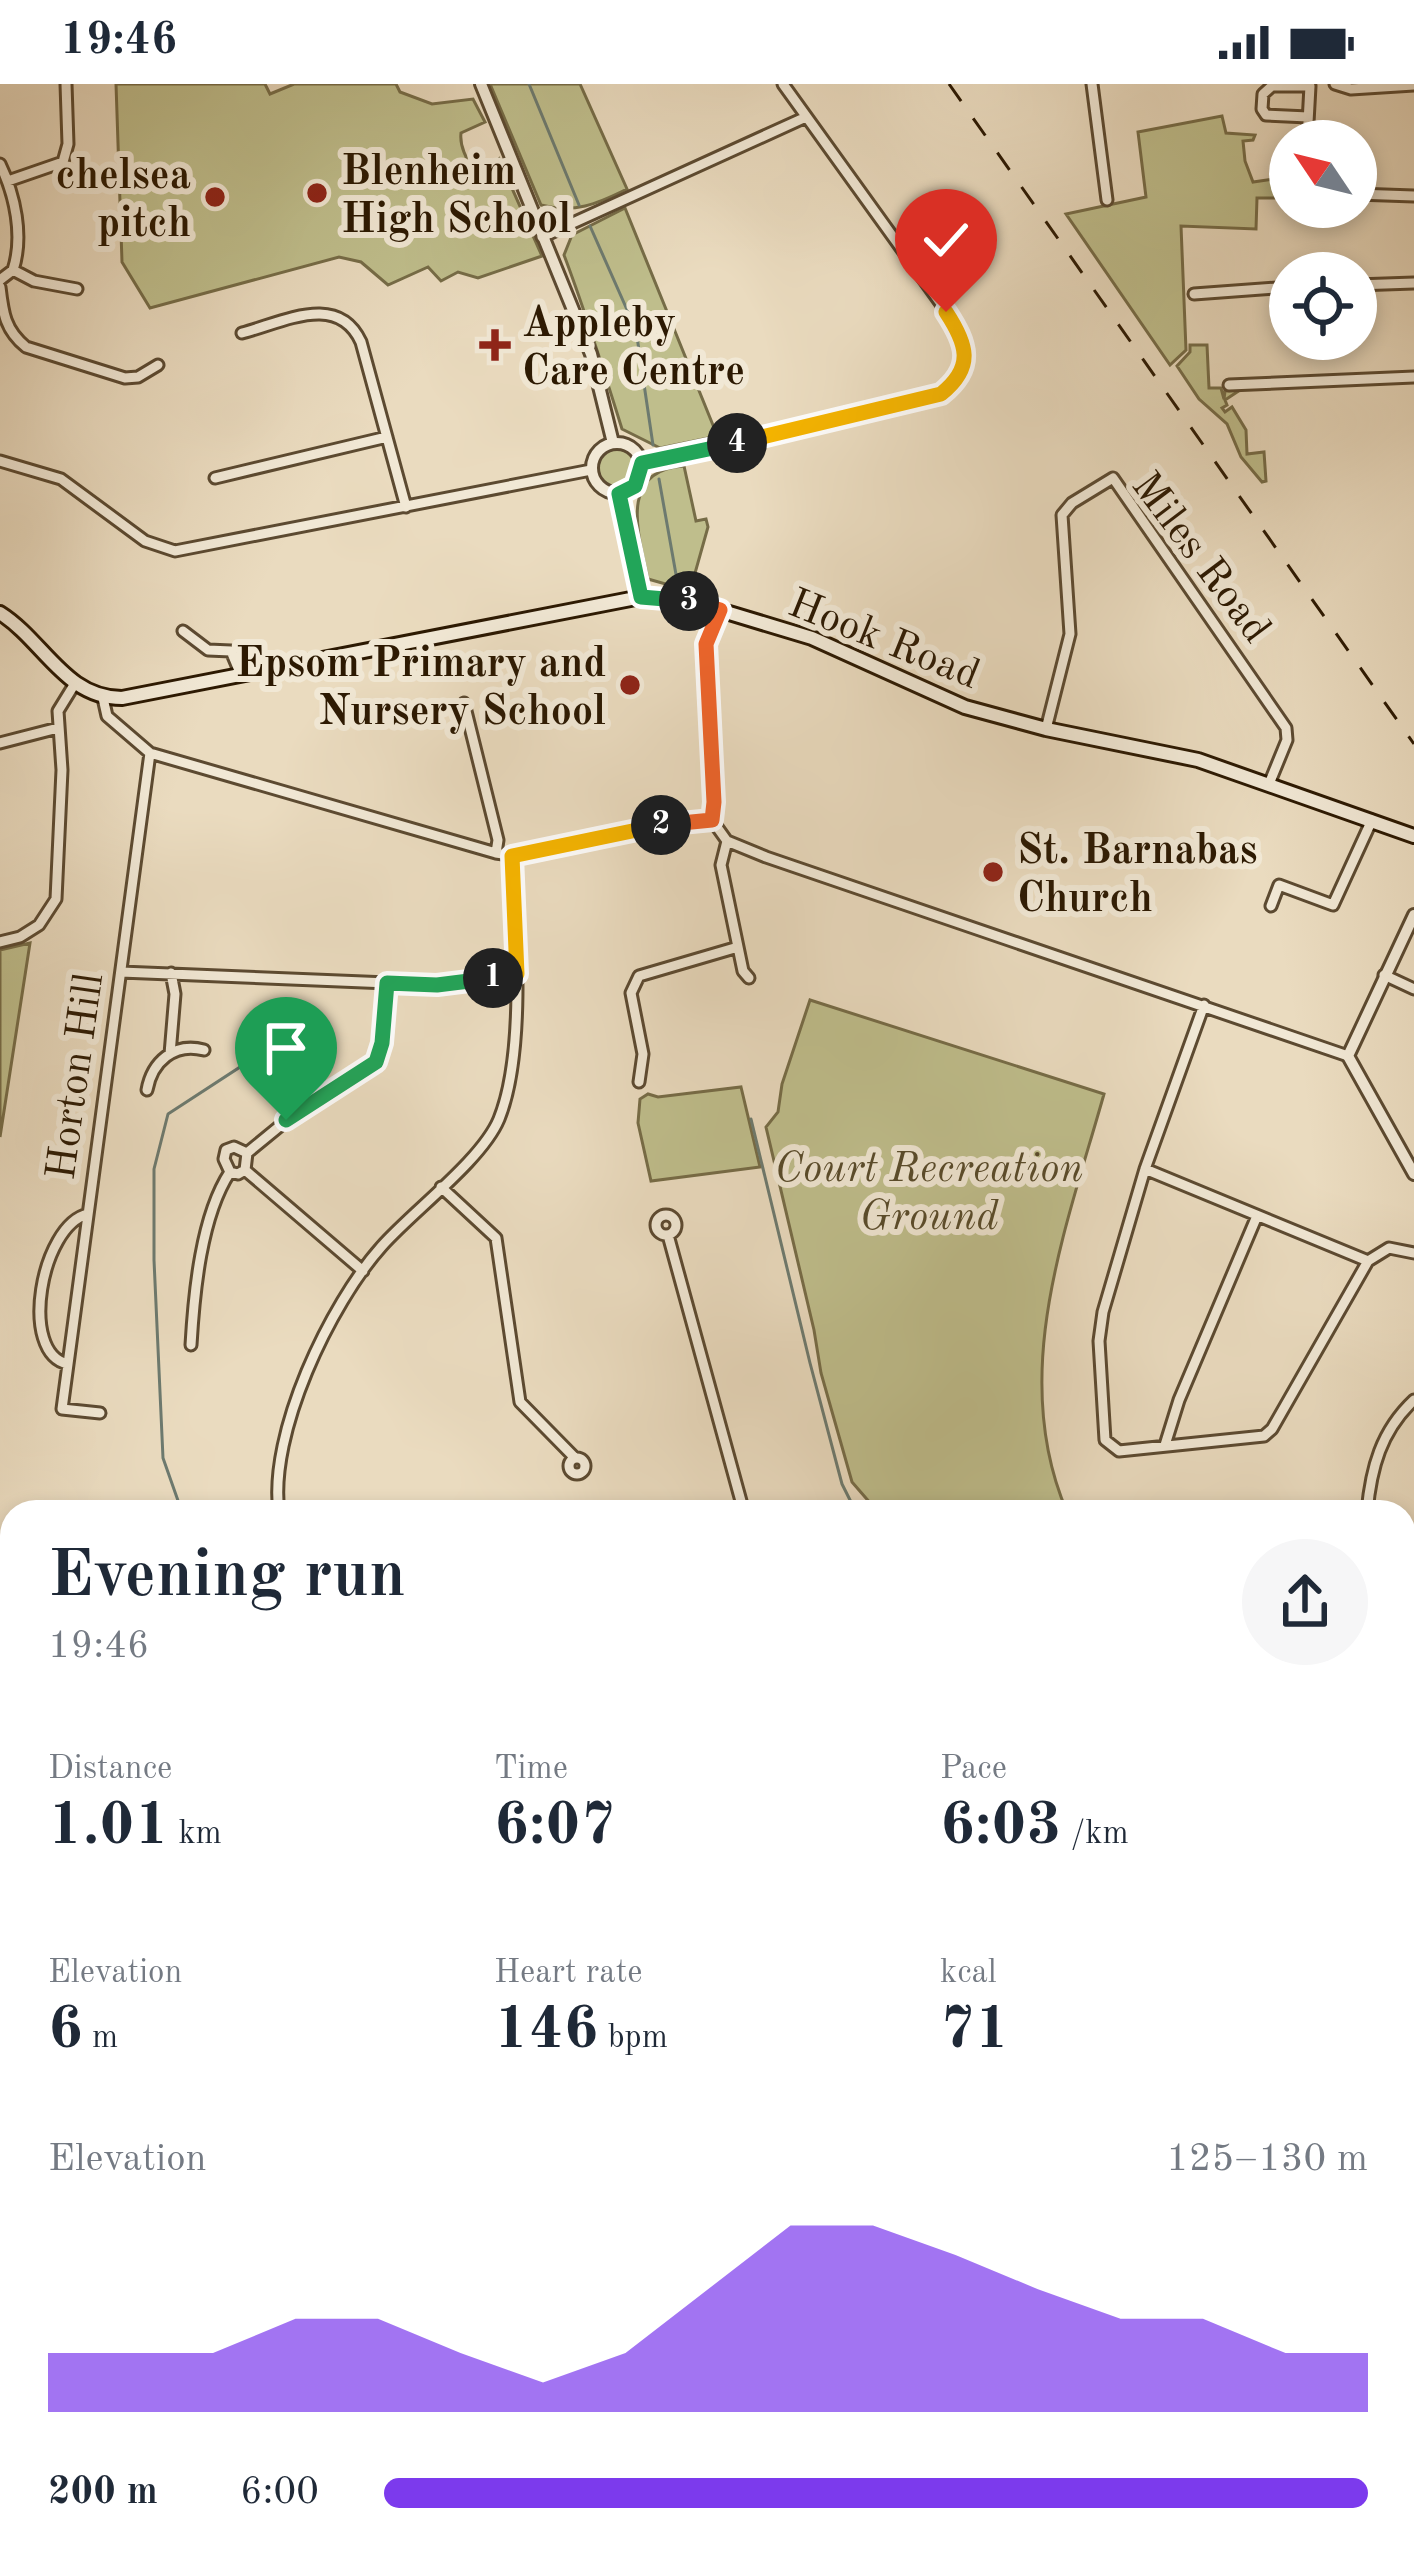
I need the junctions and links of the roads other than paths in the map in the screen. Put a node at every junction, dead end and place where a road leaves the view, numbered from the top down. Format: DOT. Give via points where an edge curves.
graph roads {
  1 [pos="66,84"];
  2 [pos="481,84"];
  3 [pos="783,84"];
  4 [pos="1092,84"];
  5 [pos="1335,84"];
  6 [pos="1312,85"];
  7 [pos="1414,85"];
  8 [pos="806,117"];
  9 [pos="1308,117"];
  10 [pos="1308,120"];
  11 [pos="0,164"];
  12 [pos="8,181"];
  13 [pos="1377,195"];
  14 [pos="1414,196"];
  15 [pos="1108,200"];
  16 [pos="542,237"];
  17 [pos="13,270"];
  18 [pos="1414,283"];
  19 [pos="0,284"];
  20 [pos="1377,284"];
  21 [pos="77,289"];
  22 [pos="1269,289"];
  23 [pos="1194,294"];
  24 [pos="242,333"];
  25 [pos="158,365"];
  26 [pos="1414,377"];
  27 [pos="1229,385"];
  28 [pos="387,437"];
  29 [pos="613,442"];
  30 [pos="0,461"];
  31 [pos="642,463"];
  32 [pos="591,470"];
  33 [pos="215,478"];
  34 [pos="619,494"];
  35 [pos="406,507"];
  36 [pos="641,597"];
  37 [pos="720,610"];
  38 [pos="0,613"];
  39 [pos="183,631"];
  40 [pos="241,675"];
  41 [pos="74,685"];
  42 [pos="103,698"];
  43 [pos="464,703"];
  44 [pos="58,728"];
  45 [pos="1046,729"];
  46 [pos="0,743"];
  47 [pos="150,753"];
  48 [pos="1269,784"];
  49 [pos="712,820"];
  50 [pos="1372,820"];
  51 [pos="1414,836"];
  52 [pos="727,841"];
  53 [pos="496,853"];
  54 [pos="512,856"];
  55 [pos="1271,906"];
  56 [pos="1414,915"];
  57 [pos="0,942"];
  58 [pos="738,947"];
  59 [pos="121,972"];
  60 [pos="171,973"];
  61 [pos="517,974"];
  62 [pos="1384,975"];
  63 [pos="749,978"];
  64 [pos="387,983"];
  65 [pos="1414,989"];
  66 [pos="1204,1005"];
  67 [pos="204,1050"];
  68 [pos="170,1054"];
  69 [pos="1348,1056"];
  70 [pos="639,1082"];
  71 [pos="147,1090"];
  72 [pos="247,1153"];
  73 [pos="245,1169"];
  74 [pos="1145,1169"];
  75 [pos="230,1172"];
  76 [pos="1414,1174"];
  77 [pos="441,1187"];
  78 [pos="88,1214"];
  79 [pos="1257,1216"];
  80 [pos="668,1235"];
  81 [pos="1414,1253"];
  82 [pos="1368,1261"];
  83 [pos="363,1271"];
  84 [pos="191,1345"];
  85 [pos="68,1364"];
  86 [pos="1414,1400"];
  87 [pos="100,1414"];
  88 [pos="1165,1445"];
  89 [pos="575,1458"];
  90 [pos="279,1500"];
  91 [pos="741,1500"];
  92 [pos="1369,1500"];
  1 -- 12 [label="street" via="63,162"];
  2 -- 16 [label="street"];
  3 -- 8 [label="street"];
  4 -- 15 [label="street"];
  5 -- 7 [label="street"];
  6 -- 9 [label="street"];
  6 -- 9 [label="street" via="1272,86 1262,94 1266,115"];
  8 -- 16 [label="street"];
  8 -- 31 [label="street" via="963,338 959,376 929,400"];
  9 -- 10 [label="street"];
  11 -- 12 [label="street"];
  12 -- 17 [label="street" via="18,242"];
  13 -- 14 [label="street"];
  16 -- 29 [label="street" via="591,354"];
  17 -- 19 [label="street"];
  17 -- 21 [label="street"];
  18 -- 20 [label="street"];
  19 -- 25 [label="street" via="4,320 26,346 125,378"];
  22 -- 23 [label="street"];
  24 -- 28 [label="street" via="323,311 343,317 361,343"];
  26 -- 27 [label="street"];
  28 -- 33 [label="street"];
  28 -- 35 [label="street"];
  29 -- 31 [label="street" via="629,446"];
  29 -- 32 [label="street" via="598,451"];
  30 -- 35 [label="street" via="61,479 146,542 175,551"];
  31 -- 34 [label="street" via="635,486"];
  32 -- 34 [label="street" via="600,487"];
  32 -- 35 [label="street"];
  34 -- 36 [label="street"];
  36 -- 37 [label="main road, Hook Road"];
  36 -- 40 [label="main road, Hook Road"];
  37 -- 45 [label="main road, Hook Road" via="858,656 965,707"];
  37 -- 49 [label="street" via="706,644"];
  38 -- 41 [label="main road"];
  39 -- 40 [label="street" via="208,650 231,651"];
  40 -- 42 [label="main road, Hook Road"];
  41 -- 42 [label="main road"];
  41 -- 44 [label="street"];
  42 -- 47 [label="street" via="107,716"];
  43 -- 53 [label="street"];
  44 -- 46 [label="street"];
  44 -- 57 [label="street" via="56,899 39,925"];
  45 -- 48 [label="main road, Hook Road" via="1198,760"];
  45 -- 48 [label="street, Miles Road" via="1070,634 1062,514 1113,478 1286,728"];
  47 -- 53 [label="street"];
  47 -- 59 [label="street, Horton Hill"];
  48 -- 50 [label="main road, Hook Road"];
  49 -- 52 [label="street"];
  49 -- 54 [label="street"];
  50 -- 51 [label="main road, Hook Road"];
  50 -- 55 [label="street" via="1333,905 1279,886"];
  52 -- 58 [label="street" via="721,865"];
  52 -- 66 [label="street"];
  53 -- 54 [label="street"];
  54 -- 61 [label="street"];
  56 -- 62 [label="street"];
  58 -- 63 [label="street"];
  58 -- 70 [label="street" via="639,976 631,993 643,1054"];
  59 -- 60 [label="street"];
  59 -- 78 [label="street, Horton Hill"];
  60 -- 64 [label="street"];
  60 -- 68 [label="street"];
  61 -- 64 [label="street"];
  61 -- 77 [label="street" via="502,1111"];
  62 -- 65 [label="street"];
  62 -- 69 [label="street"];
  64 -- 72 [label="street" via="376,1062"];
  66 -- 69 [label="street"];
  66 -- 74 [label="street"];
  67 -- 68 [label="street"];
  68 -- 71 [label="street" via="154,1066"];
  69 -- 76 [label="street"];
  72 -- 73 [label="street"];
  72 -- 75 [label="street" via="226,1150"];
  73 -- 75 [label="street"];
  73 -- 83 [label="street"];
  74 -- 79 [label="street"];
  74 -- 88 [label="street" via="1099,1330 1104,1423 1106,1440 1119,1450"];
  75 -- 84 [label="street" via="202,1258"];
  77 -- 83 [label="street"];
  77 -- 89 [label="street" via="496,1238 520,1402"];
  78 -- 85 [label="street, Horton Hill"];
  78 -- 85 [label="street" via="59,1233 45,1274 44,1346"];
  79 -- 82 [label="street"];
  79 -- 88 [label="street"];
  80 -- 91 [label="street"];
  81 -- 82 [label="street" via="1389,1248"];
  82 -- 88 [label="street" via="1272,1429 1255,1438"];
  83 -- 90 [label="street" via="288,1418"];
  85 -- 87 [label="street, Horton Hill" via="62,1409"];
  86 -- 92 [label="street" via="1378,1452"];
}
